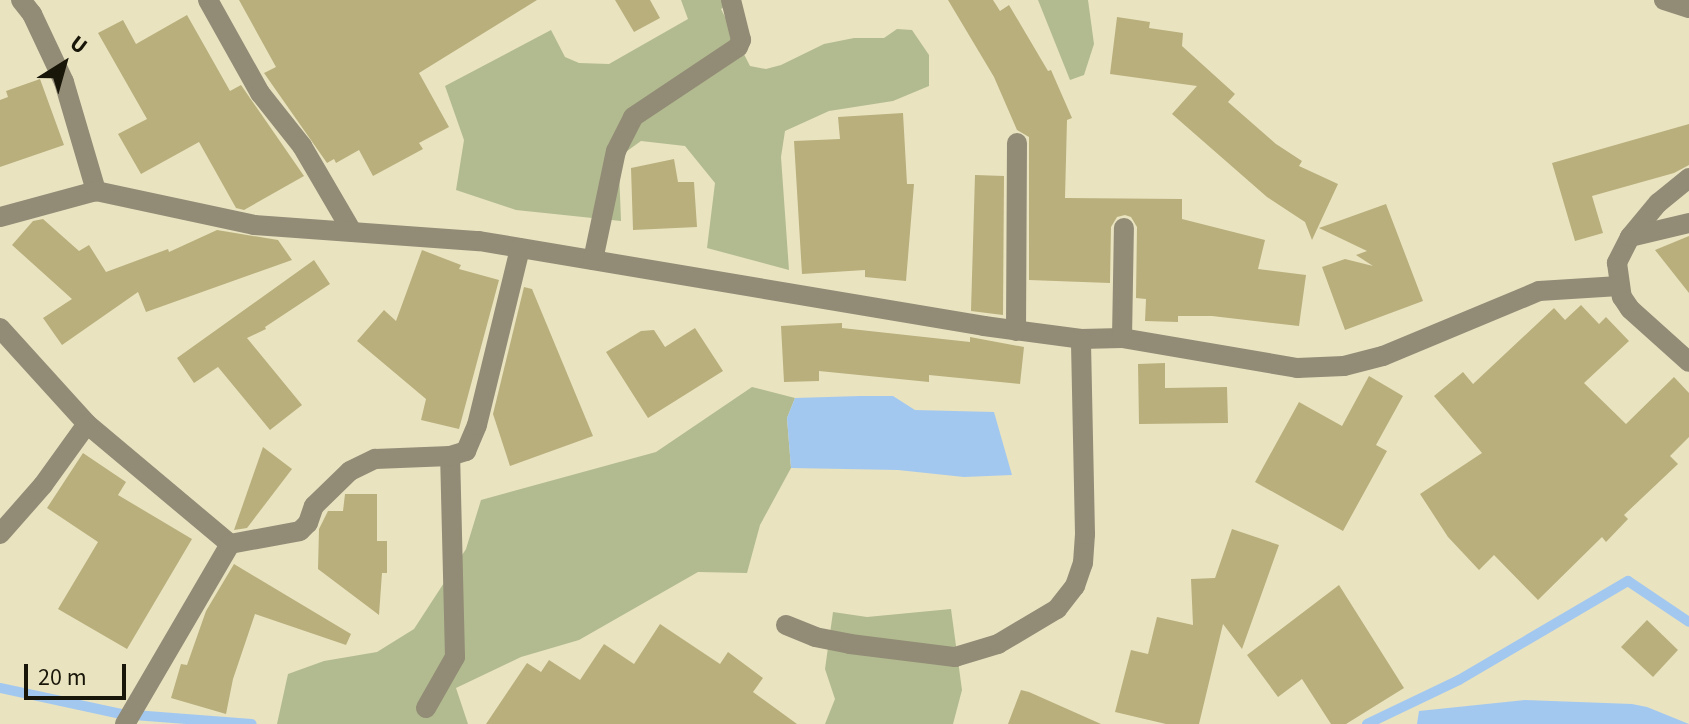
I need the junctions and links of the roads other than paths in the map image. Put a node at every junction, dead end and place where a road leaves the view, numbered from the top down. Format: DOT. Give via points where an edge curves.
graph roads {
  1 [pos="21,0"];
  2 [pos="208,0"];
  3 [pos="731,0"];
  4 [pos="1664,0"];
  5 [pos="1689,8"];
  6 [pos="1017,143"];
  7 [pos="1689,178"];
  8 [pos="96,191"];
  9 [pos="0,217"];
  10 [pos="1689,223"];
  11 [pos="1124,228"];
  12 [pos="351,230"];
  13 [pos="1630,237"];
  14 [pos="520,248"];
  15 [pos="593,260"];
  16 [pos="1619,286"];
  17 [pos="0,328"];
  18 [pos="1016,331"];
  19 [pos="1122,338"];
  20 [pos="1081,339"];
  21 [pos="1689,362"];
  22 [pos="87,424"];
  23 [pos="450,456"];
  24 [pos="0,534"];
  25 [pos="230,544"];
  26 [pos="786,625"];
  27 [pos="426,708"];
  28 [pos="125,724"];
  1 -- 8 [label="street" via="64,82"];
  2 -- 12 [label="street" via="260,93 302,146"];
  3 -- 15 [label="street" via="738,47 633,117 616,151"];
  4 -- 5 [label="street"];
  6 -- 18 [label="street"];
  7 -- 13 [label="street" via="1658,203"];
  8 -- 9 [label="street"];
  8 -- 12 [label="street" via="254,225"];
  10 -- 13 [label="street"];
  11 -- 19 [label="street"];
  12 -- 14 [label="street"];
  13 -- 16 [label="street" via="1617,263"];
  14 -- 15 [label="street"];
  14 -- 23 [label="street" via="474,435 466,451"];
  15 -- 18 [label="street"];
  16 -- 19 [label="street" via="1539,291 1428,340 1344,366 1297,368"];
  16 -- 21 [label="street" via="1630,309"];
  17 -- 22 [label="street"];
  18 -- 20 [label="street"];
  19 -- 20 [label="street"];
  20 -- 26 [label="street" via="1083,563 1075,586 1057,609 998,644 955,657 850,644"];
  22 -- 24 [label="street"];
  22 -- 25 [label="street"];
  23 -- 25 [label="street" via="367,462 314,506 300,531"];
  23 -- 27 [label="street" via="455,657"];
  25 -- 28 [label="street"];
}
